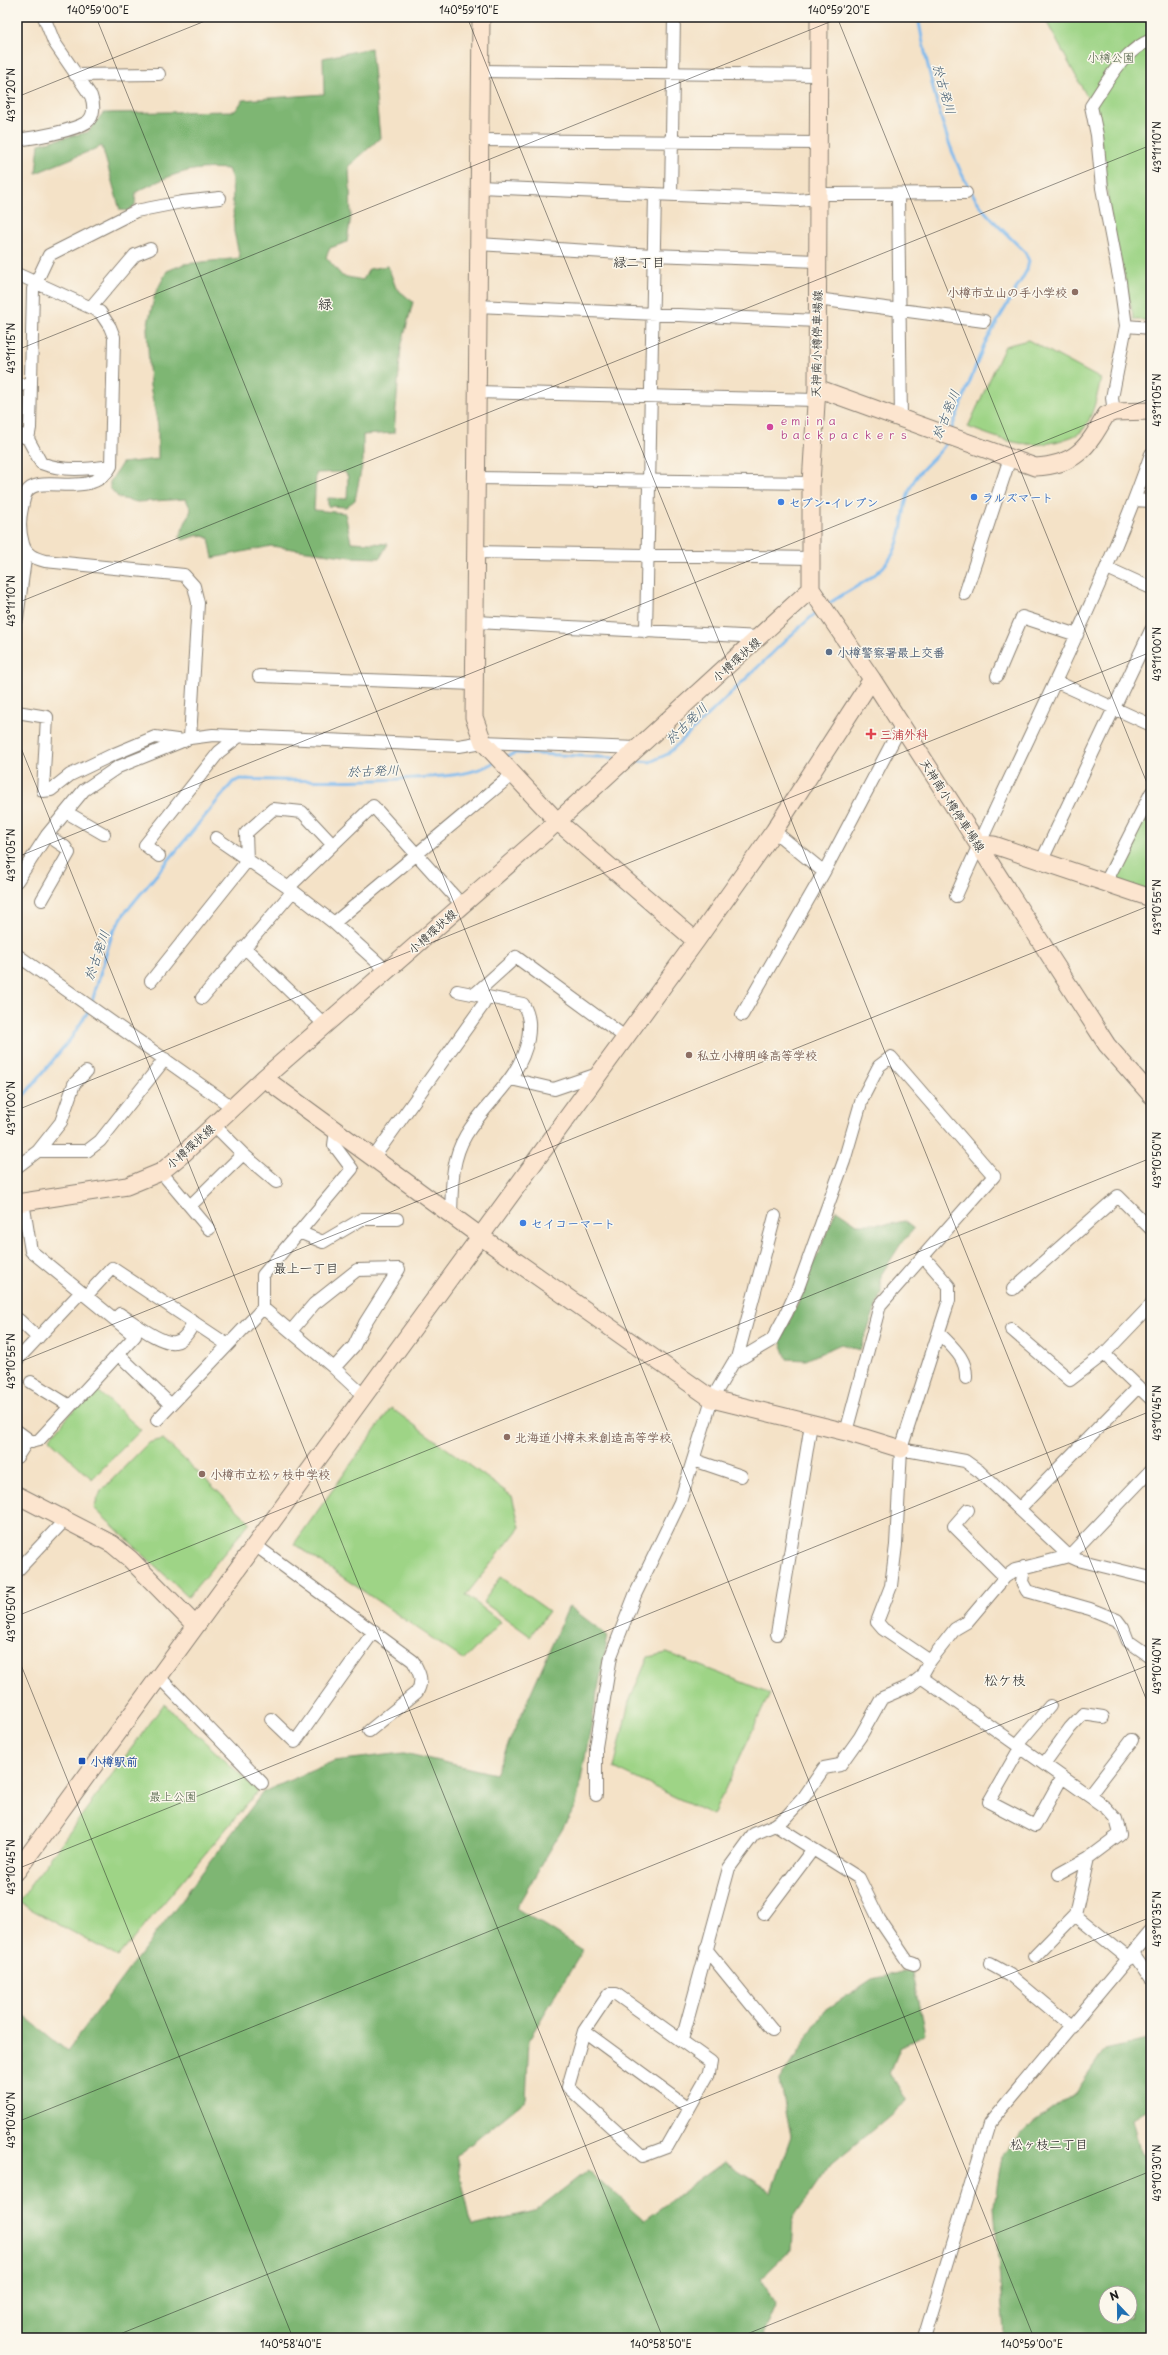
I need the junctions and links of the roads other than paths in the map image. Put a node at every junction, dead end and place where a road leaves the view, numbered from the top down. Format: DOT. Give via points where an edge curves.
graph roads {
  1 [pos="44,17"];
  2 [pos="480,17"];
  3 [pos="674,17"];
  4 [pos="819,17"];
  5 [pos="1151,40"];
  6 [pos="481,71"];
  7 [pos="673,73"];
  8 [pos="159,74"];
  9 [pos="75,75"];
  10 [pos="818,75"];
  11 [pos="17,140"];
  12 [pos="479,140"];
  13 [pos="671,142"];
  14 [pos="818,143"];
  15 [pos="478,187"];
  16 [pos="966,193"];
  17 [pos="655,194"];
  18 [pos="671,195"];
  19 [pos="898,195"];
  20 [pos="220,198"];
  21 [pos="818,198"];
  22 [pos="478,244"];
  23 [pos="150,249"];
  24 [pos="652,255"];
  25 [pos="817,261"];
  26 [pos="17,274"];
  27 [pos="35,282"];
  28 [pos="816,299"];
  29 [pos="477,306"];
  30 [pos="91,307"];
  31 [pos="898,311"];
  32 [pos="652,315"];
  33 [pos="817,321"];
  34 [pos="984,321"];
  35 [pos="1126,326"];
  36 [pos="1151,328"];
  37 [pos="31,384"];
  38 [pos="17,385"];
  39 [pos="476,392"];
  40 [pos="816,394"];
  41 [pos="652,398"];
  42 [pos="1151,411"];
  43 [pos="1114,412"];
  44 [pos="901,420"];
  45 [pos="17,433"];
  46 [pos="28,439"];
  47 [pos="1151,454"];
  48 [pos="1010,458"];
  49 [pos="111,466"];
  50 [pos="475,478"];
  51 [pos="650,479"];
  52 [pos="811,483"];
  53 [pos="1134,500"];
  54 [pos="1151,501"];
  55 [pos="26,552"];
  56 [pos="474,552"];
  57 [pos="648,555"];
  58 [pos="810,558"];
  59 [pos="1107,568"];
  60 [pos="1151,588"];
  61 [pos="814,594"];
  62 [pos="965,594"];
  63 [pos="17,618"];
  64 [pos="476,622"];
  65 [pos="1151,630"];
  66 [pos="646,632"];
  67 [pos="1077,635"];
  68 [pos="760,636"];
  69 [pos="259,676"];
  70 [pos="997,676"];
  71 [pos="872,679"];
  72 [pos="1057,682"];
  73 [pos="475,684"];
  74 [pos="1113,708"];
  75 [pos="17,712"];
  76 [pos="1151,725"];
  77 [pos="901,726"];
  78 [pos="238,737"];
  79 [pos="188,740"];
  80 [pos="487,746"];
  81 [pos="634,750"];
  82 [pos="508,767"];
  83 [pos="1151,794"];
  84 [pos="66,812"];
  85 [pos="557,822"];
  86 [pos="774,830"];
  87 [pos="104,834"];
  88 [pos="47,835"];
  89 [pos="216,838"];
  90 [pos="332,844"];
  91 [pos="978,844"];
  92 [pos="417,854"];
  93 [pos="160,856"];
  94 [pos="1042,860"];
  95 [pos="247,861"];
  96 [pos="824,872"];
  97 [pos="17,881"];
  98 [pos="1106,882"];
  99 [pos="291,890"];
  100 [pos="956,896"];
  101 [pos="1151,898"];
  102 [pos="42,900"];
  103 [pos="462,905"];
  104 [pos="334,923"];
  105 [pos="696,941"];
  106 [pos="244,947"];
  107 [pos="17,955"];
  108 [pos="387,971"];
  109 [pos="151,981"];
  110 [pos="458,991"];
  111 [pos="480,996"];
  112 [pos="202,998"];
  113 [pos="742,1015"];
  114 [pos="325,1025"];
  115 [pos="625,1037"];
  116 [pos="166,1059"];
  117 [pos="86,1072"];
  118 [pos="598,1074"];
  119 [pos="264,1078"];
  120 [pos="511,1079"];
  121 [pos="1151,1095"];
  122 [pos="232,1107"];
  123 [pos="214,1125"];
  124 [pos="336,1130"];
  125 [pos="38,1151"];
  126 [pos="242,1154"];
  127 [pos="374,1157"];
  128 [pos="17,1167"];
  129 [pos="161,1172"];
  130 [pos="276,1182"];
  131 [pos="20,1203"];
  132 [pos="190,1206"];
  133 [pos="451,1215"];
  134 [pos="775,1216"];
  135 [pos="397,1219"];
  136 [pos="209,1229"];
  137 [pos="1151,1229"];
  138 [pos="299,1232"];
  139 [pos="480,1236"];
  140 [pos="923,1256"];
  141 [pos="1013,1288"];
  142 [pos="83,1294"];
  143 [pos="1151,1305"];
  144 [pos="263,1308"];
  145 [pos="115,1319"];
  146 [pos="19,1320"];
  147 [pos="194,1322"];
  148 [pos="1011,1329"];
  149 [pos="291,1331"];
  150 [pos="939,1333"];
  151 [pos="38,1338"];
  152 [pos="228,1345"];
  153 [pos="118,1354"];
  154 [pos="1104,1354"];
  155 [pos="17,1360"];
  156 [pos="736,1362"];
  157 [pos="334,1368"];
  158 [pos="966,1378"];
  159 [pos="31,1382"];
  160 [pos="1138,1387"];
  161 [pos="364,1396"];
  162 [pos="712,1399"];
  163 [pos="1151,1399"];
  164 [pos="171,1405"];
  165 [pos="70,1406"];
  166 [pos="157,1420"];
  167 [pos="811,1424"];
  168 [pos="17,1431"];
  169 [pos="846,1432"];
  170 [pos="32,1442"];
  171 [pos="901,1449"];
  172 [pos="17,1457"];
  173 [pos="694,1460"];
  174 [pos="1151,1470"];
  175 [pos="740,1476"];
  176 [pos="17,1495"];
  177 [pos="1019,1509"];
  178 [pos="968,1510"];
  179 [pos="64,1521"];
  180 [pos="255,1545"];
  181 [pos="1069,1556"];
  182 [pos="1024,1567"];
  183 [pos="17,1570"];
  184 [pos="1005,1577"];
  185 [pos="1151,1578"];
  186 [pos="196,1626"];
  187 [pos="374,1631"];
  188 [pos="777,1634"];
  189 [pos="1151,1657"];
  190 [pos="930,1661"];
  191 [pos="158,1676"];
  192 [pos="921,1678"];
  193 [pos="1050,1706"];
  194 [pos="1103,1718"];
  195 [pos="271,1719"];
  196 [pos="369,1731"];
  197 [pos="1132,1740"];
  198 [pos="1018,1747"];
  199 [pos="1044,1764"];
  200 [pos="1062,1777"];
  201 [pos="262,1783"];
  202 [pos="596,1795"];
  203 [pos="1089,1796"];
  204 [pos="775,1825"];
  205 [pos="813,1849"];
  206 [pos="1088,1858"];
  207 [pos="17,1871"];
  208 [pos="1059,1874"];
  209 [pos="764,1914"];
  210 [pos="1075,1915"];
  211 [pos="1151,1932"];
  212 [pos="706,1949"];
  213 [pos="1035,1956"];
  214 [pos="1131,1956"];
  215 [pos="914,1964"];
  216 [pos="990,1964"];
  217 [pos="1151,1979"];
  218 [pos="1072,2027"];
  219 [pos="772,2030"];
  220 [pos="584,2031"];
  221 [pos="682,2040"];
  222 [pos="689,2108"];
  223 [pos="924,2338"];
  1 -- 9 [label="street" via="54,42"];
  2 -- 6 [label="street"];
  3 -- 7 [label="street"];
  4 -- 10 [label="street, 天神南小樽停車場線"];
  5 -- 35 [label="street" via="1126,57 1107,79 1091,106 1097,135 1102,188"];
  6 -- 7 [label="street"];
  6 -- 12 [label="street"];
  7 -- 10 [label="street"];
  7 -- 13 [label="street"];
  8 -- 9 [label="street"];
  9 -- 11 [label="street" via="94,104 87,121 34,138"];
  10 -- 14 [label="street, 天神南小樽停車場線"];
  12 -- 13 [label="street"];
  12 -- 15 [label="street"];
  13 -- 14 [label="street"];
  13 -- 18 [label="street"];
  14 -- 21 [label="street, 天神南小樽停車場線"];
  15 -- 17 [label="street"];
  15 -- 22 [label="street"];
  16 -- 19 [label="street"];
  17 -- 18 [label="street"];
  17 -- 24 [label="street"];
  18 -- 21 [label="street" via="798,200"];
  19 -- 21 [label="street" via="826,194"];
  19 -- 31 [label="street"];
  20 -- 27 [label="street" via="136,211 49,255"];
  21 -- 25 [label="street, 天神南小樽停車場線"];
  22 -- 24 [label="street"];
  22 -- 29 [label="street"];
  23 -- 30 [label="street" via="135,255"];
  24 -- 25 [label="street"];
  24 -- 32 [label="street"];
  25 -- 28 [label="street, 天神南小樽停車場線"];
  26 -- 27 [label="street"];
  27 -- 30 [label="street"];
  27 -- 37 [label="street"];
  28 -- 31 [label="street"];
  28 -- 33 [label="street, 天神南小樽停車場線"];
  29 -- 32 [label="street"];
  29 -- 39 [label="street"];
  30 -- 49 [label="street" via="100,312 114,337"];
  31 -- 34 [label="street"];
  31 -- 44 [label="street"];
  32 -- 33 [label="street"];
  32 -- 41 [label="street"];
  33 -- 40 [label="street, 天神南小樽停車場線"];
  35 -- 36 [label="street"];
  35 -- 43 [label="street" via="1112,398"];
  37 -- 38 [label="street"];
  37 -- 46 [label="street"];
  39 -- 41 [label="street"];
  39 -- 50 [label="street"];
  40 -- 41 [label="street"];
  40 -- 44 [label="street"];
  40 -- 52 [label="street, 天神南小樽停車場線"];
  41 -- 51 [label="street"];
  42 -- 43 [label="street"];
  43 -- 48 [label="street" via="1106,415 1090,443 1064,463 1035,467"];
  44 -- 48 [label="street"];
  45 -- 46 [label="street"];
  46 -- 49 [label="street" via="41,463 55,469 83,470"];
  47 -- 53 [label="street"];
  48 -- 62 [label="street"];
  49 -- 55 [label="street" via="106,475 91,484 34,485 26,492 18,529"];
  50 -- 51 [label="street"];
  50 -- 56 [label="street"];
  51 -- 52 [label="street"];
  51 -- 57 [label="street"];
  52 -- 58 [label="street, 天神南小樽停車場線"];
  53 -- 54 [label="street"];
  53 -- 59 [label="street"];
  55 -- 63 [label="street"];
  55 -- 79 [label="street" via="45,561 184,575 194,586 198,603"];
  56 -- 57 [label="street"];
  56 -- 64 [label="street"];
  57 -- 58 [label="street"];
  57 -- 66 [label="street"];
  58 -- 61 [label="street, 天神南小樽停車場線"];
  59 -- 60 [label="street"];
  59 -- 67 [label="street"];
  61 -- 68 [label="street, 小樽環状線"];
  61 -- 71 [label="street, 天神南小樽停車場線"];
  64 -- 66 [label="street"];
  64 -- 73 [label="street"];
  65 -- 74 [label="street"];
  66 -- 68 [label="street"];
  67 -- 70 [label="street" via="1022,617"];
  67 -- 72 [label="street"];
  68 -- 81 [label="street, 小樽環状線"];
  69 -- 73 [label="street"];
  71 -- 77 [label="street, 天神南小樽停車場線"];
  71 -- 86 [label="street"];
  72 -- 74 [label="street"];
  72 -- 91 [label="street"];
  73 -- 80 [label="street" via="474,716"];
  74 -- 76 [label="street"];
  74 -- 94 [label="street"];
  75 -- 79 [label="street" via="47,717 43,791 51,790 70,775 112,754 155,737"];
  77 -- 91 [label="street, 天神南小樽停車場線"];
  77 -- 96 [label="street"];
  78 -- 79 [label="street" via="214,735"];
  78 -- 80 [label="street"];
  78 -- 93 [label="street" via="219,752 145,846"];
  79 -- 84 [label="street" via="118,767 84,790"];
  80 -- 81 [label="street"];
  80 -- 82 [label="street"];
  81 -- 85 [label="street, 小樽環状線"];
  82 -- 85 [label="street"];
  82 -- 92 [label="street"];
  83 -- 98 [label="street"];
  84 -- 87 [label="street"];
  84 -- 88 [label="street"];
  85 -- 103 [label="street, 小樽環状線"];
  85 -- 105 [label="street"];
  86 -- 96 [label="street"];
  86 -- 105 [label="street"];
  88 -- 97 [label="street"];
  88 -- 102 [label="street" via="65,847 69,853"];
  89 -- 95 [label="street"];
  90 -- 92 [label="street" via="373,806"];
  90 -- 95 [label="street" via="302,812 273,809 246,833"];
  90 -- 99 [label="street"];
  91 -- 94 [label="street" via="994,845"];
  91 -- 100 [label="street"];
  91 -- 121 [label="street, 天神南小樽停車場線" via="1107,1045"];
  92 -- 103 [label="street"];
  92 -- 104 [label="street"];
  94 -- 98 [label="street"];
  95 -- 99 [label="street"];
  95 -- 109 [label="street"];
  96 -- 113 [label="street"];
  98 -- 101 [label="street"];
  99 -- 104 [label="street"];
  99 -- 106 [label="street"];
  103 -- 108 [label="street, 小樽環状線"];
  104 -- 108 [label="street"];
  105 -- 115 [label="street"];
  106 -- 112 [label="street"];
  106 -- 114 [label="street"];
  107 -- 116 [label="street"];
  108 -- 114 [label="street, 小樽環状線"];
  110 -- 111 [label="street"];
  111 -- 115 [label="street" via="516,957"];
  111 -- 120 [label="street" via="523,1004 528,1012 530,1025 525,1054"];
  111 -- 127 [label="street" via="483,1005"];
  114 -- 119 [label="street, 小樽環状線"];
  115 -- 118 [label="street"];
  116 -- 122 [label="street"];
  116 -- 125 [label="street" via="100,1141 87,1151"];
  117 -- 125 [label="street" via="74,1084 61,1122"];
  118 -- 120 [label="street" via="554,1089"];
  118 -- 139 [label="street"];
  119 -- 122 [label="street, 小樽環状線"];
  119 -- 124 [label="street"];
  120 -- 133 [label="street" via="466,1135 453,1165"];
  122 -- 123 [label="street, 小樽環状線"];
  123 -- 126 [label="street"];
  123 -- 129 [label="street, 小樽環状線"];
  124 -- 127 [label="street"];
  124 -- 138 [label="street" via="334,1145 352,1169"];
  125 -- 128 [label="street"];
  126 -- 130 [label="street"];
  126 -- 132 [label="street"];
  127 -- 133 [label="street"];
  129 -- 131 [label="street, 小樽環状線" via="127,1186"];
  129 -- 132 [label="street"];
  131 -- 142 [label="street" via="31,1252"];
  132 -- 136 [label="street"];
  133 -- 139 [label="street"];
  134 -- 156 [label="street"];
  135 -- 138 [label="street" via="362,1219 323,1242"];
  137 -- 141 [label="street" via="1118,1196"];
  138 -- 144 [label="street" via="263,1275"];
  139 -- 161 [label="street"];
  139 -- 162 [label="street"];
  140 -- 150 [label="street" via="949,1286 949,1300"];
  140 -- 156 [label="street" via="994,1176 891,1057 879,1066 862,1098 844,1161 798,1288 786,1314 772,1340"];
  140 -- 169 [label="street" via="880,1305"];
  142 -- 145 [label="street"];
  142 -- 147 [label="street" via="112,1268"];
  142 -- 151 [label="street"];
  143 -- 154 [label="street"];
  144 -- 149 [label="street"];
  144 -- 152 [label="street"];
  145 -- 147 [label="street" via="120,1314 164,1342 176,1342 186,1336"];
  145 -- 153 [label="street" via="135,1336"];
  146 -- 151 [label="street"];
  147 -- 152 [label="street"];
  148 -- 154 [label="street" via="1070,1380"];
  149 -- 157 [label="street"];
  149 -- 157 [label="street" via="314,1304 357,1270 399,1269 365,1323 354,1346"];
  150 -- 158 [label="street" via="964,1361"];
  150 -- 171 [label="street"];
  151 -- 155 [label="street"];
  152 -- 164 [label="street"];
  153 -- 164 [label="street"];
  153 -- 165 [label="street"];
  154 -- 160 [label="street"];
  156 -- 162 [label="street"];
  157 -- 161 [label="street"];
  159 -- 165 [label="street"];
  160 -- 163 [label="street"];
  160 -- 177 [label="street"];
  161 -- 180 [label="street"];
  162 -- 167 [label="street"];
  162 -- 173 [label="street"];
  164 -- 166 [label="street"];
  165 -- 170 [label="street" via="39,1440"];
  167 -- 169 [label="street"];
  167 -- 188 [label="street"];
  168 -- 170 [label="street"];
  169 -- 171 [label="street"];
  170 -- 172 [label="street" via="26,1443"];
  171 -- 177 [label="street" via="965,1461"];
  171 -- 190 [label="street" via="896,1545 891,1586 877,1622 882,1630"];
  173 -- 175 [label="street"];
  173 -- 202 [label="street" via="680,1502 635,1595 611,1656 596,1747"];
  174 -- 181 [label="street"];
  176 -- 179 [label="street"];
  177 -- 181 [label="street"];
  178 -- 184 [label="street" via="954,1526"];
  179 -- 183 [label="street"];
  179 -- 186 [label="street" via="112,1544"];
  180 -- 186 [label="street"];
  180 -- 187 [label="street"];
  181 -- 182 [label="street"];
  181 -- 185 [label="street"];
  182 -- 184 [label="street"];
  182 -- 189 [label="street" via="1022,1582 1027,1590 1117,1620 1128,1641"];
  184 -- 190 [label="street" via="967,1622 955,1629"];
  186 -- 191 [label="street"];
  187 -- 195 [label="street" via="295,1742"];
  187 -- 196 [label="street" via="413,1661 420,1673 422,1684 404,1704"];
  190 -- 192 [label="street"];
  191 -- 201 [label="street"];
  191 -- 207 [label="street"];
  192 -- 198 [label="street"];
  192 -- 204 [label="street" via="910,1686 882,1698 860,1737 840,1765 824,1768 804,1797"];
  193 -- 198 [label="street"];
  194 -- 199 [label="street" via="1083,1714"];
  197 -- 203 [label="street"];
  198 -- 199 [label="street"];
  198 -- 200 [label="street" via="989,1802 1035,1826"];
  199 -- 200 [label="street"];
  200 -- 203 [label="street"];
  203 -- 206 [label="street" via="1116,1819 1120,1834"];
  204 -- 205 [label="street"];
  204 -- 212 [label="street" via="754,1834 729,1868"];
  205 -- 209 [label="street"];
  205 -- 215 [label="street" via="859,1878 879,1919 908,1962"];
  206 -- 208 [label="street"];
  206 -- 210 [label="street"];
  210 -- 213 [label="street"];
  210 -- 214 [label="street"];
  211 -- 214 [label="street"];
  212 -- 219 [label="street"];
  212 -- 221 [label="street"];
  214 -- 217 [label="street"];
  214 -- 218 [label="street"];
  216 -- 218 [label="street" via="1010,1975"];
  218 -- 223 [label="street" via="989,2124"];
  220 -- 221 [label="street" via="609,1994 616,1994"];
  220 -- 222 [label="street"];
  220 -- 222 [label="street" via="568,2087 643,2156 667,2147"];
  221 -- 222 [label="street" via="711,2062 709,2073"];
}
